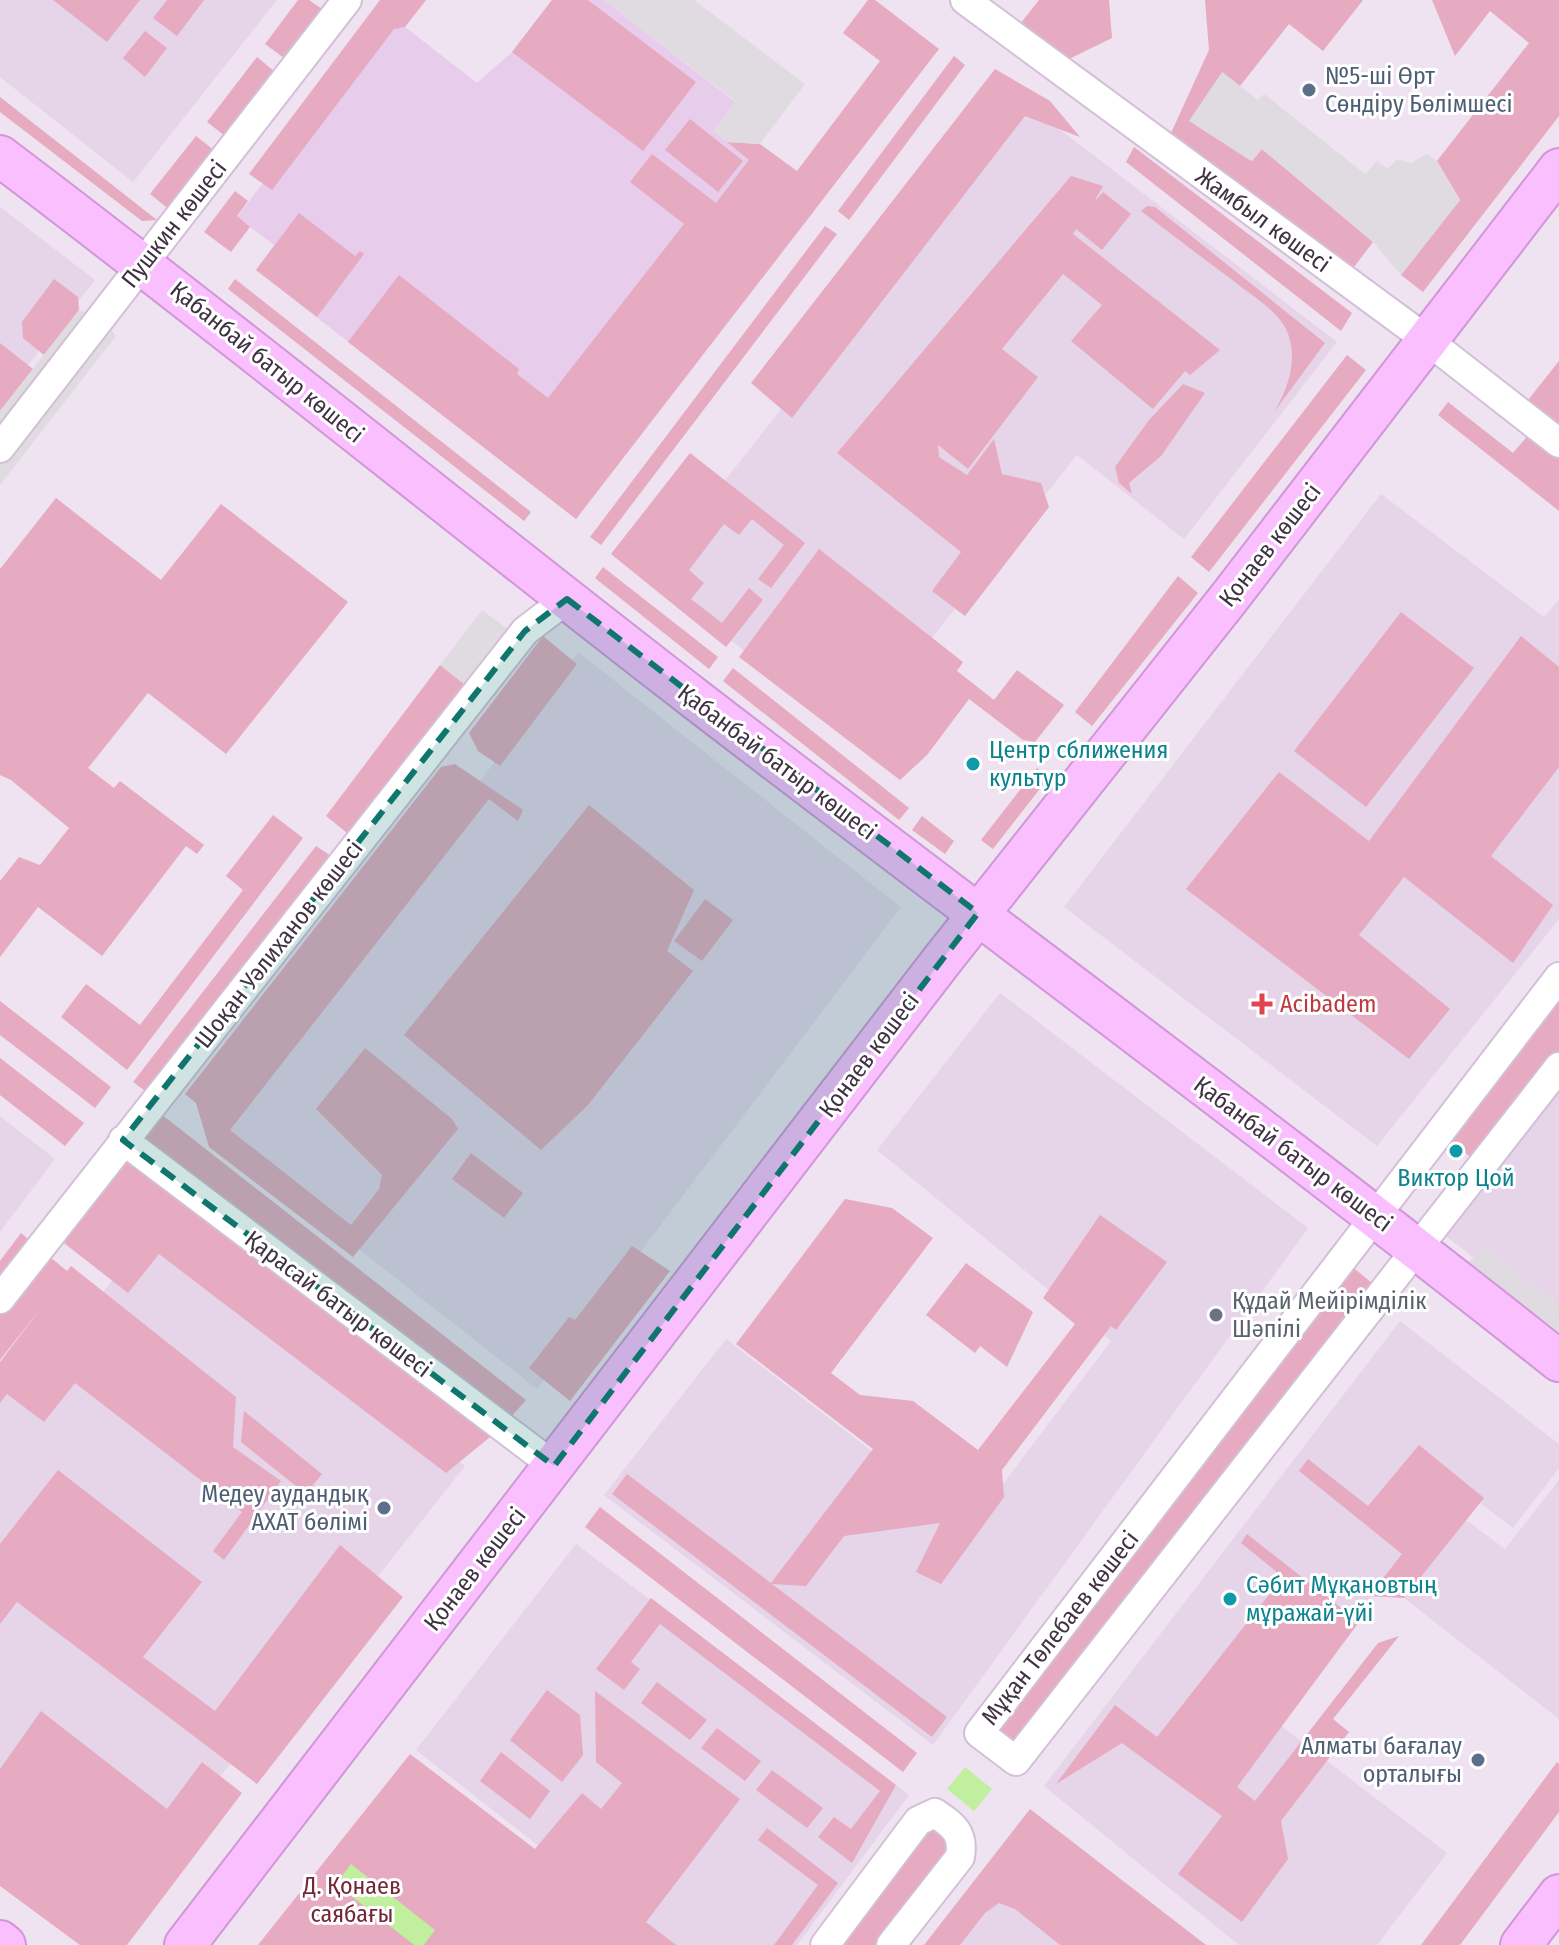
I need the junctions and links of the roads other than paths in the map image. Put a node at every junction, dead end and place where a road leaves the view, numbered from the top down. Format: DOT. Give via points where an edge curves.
graph roads {
  1 [pos="347,0"];
  2 [pos="965,0"];
  3 [pos="0,156"];
  4 [pos="1559,169"];
  5 [pos="142,263"];
  6 [pos="1427,340"];
  7 [pos="1559,443"];
  8 [pos="0,448"];
  9 [pos="567,599"];
  10 [pos="978,913"];
  11 [pos="1559,977"];
  12 [pos="1559,1067"];
  13 [pos="123,1140"];
  14 [pos="1376,1217"];
  15 [pos="1417,1249"];
  16 [pos="0,1299"];
  17 [pos="1559,1361"];
  18 [pos="554,1466"];
  19 [pos="1559,1895"];
  20 [pos="0,1941"];
  21 [pos="5,1945"];
  22 [pos="185,1945"];
  23 [pos="825,1945"];
  24 [pos="891,1945"];
  25 [pos="1521,1945"];
  1 -- 5 [label="street, Пушкин көшесі"];
  2 -- 6 [label="street, Жамбыл көшесі"];
  3 -- 5 [label="street, Қабанбай батыр көшесі"];
  4 -- 6 [label="street, Қонаев көшесі"];
  5 -- 8 [label="street, Пушкин көшесі"];
  5 -- 9 [label="street, Қабанбай батыр көшесі"];
  6 -- 7 [label="street, Жамбыл көшесі"];
  6 -- 10 [label="street, Қонаев көшесі"];
  9 -- 10 [label="street, Қабанбай батыр көшесі"];
  9 -- 13 [label="street, Шоқан Уәлиханов көшесі" via="525,631"];
  10 -- 14 [label="street, Қабанбай батыр көшесі"];
  10 -- 18 [label="street, Қонаев көшесі"];
  11 -- 14 [label="street, Мұқан Төлебаев көшесі"];
  12 -- 15 [label="street, Мұқан Төлебаев көшесі"];
  13 -- 16 [label="street, Шоқан Уәлиханов көшесі"];
  13 -- 18 [label="street, Қарасай батыр көшесі"];
  14 -- 15 [label="street, Қабанбай батыр көшесі"];
  14 -- 15 [label="street, Мұқан Төлебаев көшесі" via="979,1733 1016,1761"];
  15 -- 17 [label="street, Қабанбай батыр көшесі"];
  18 -- 22 [label="street, Қонаев көшесі"];
  19 -- 25 [label="street"];
  20 -- 21 [label="street"];
  23 -- 24 [label="street" via="918,1821 935,1813 955,1828 962,1844 960,1857"];
}
